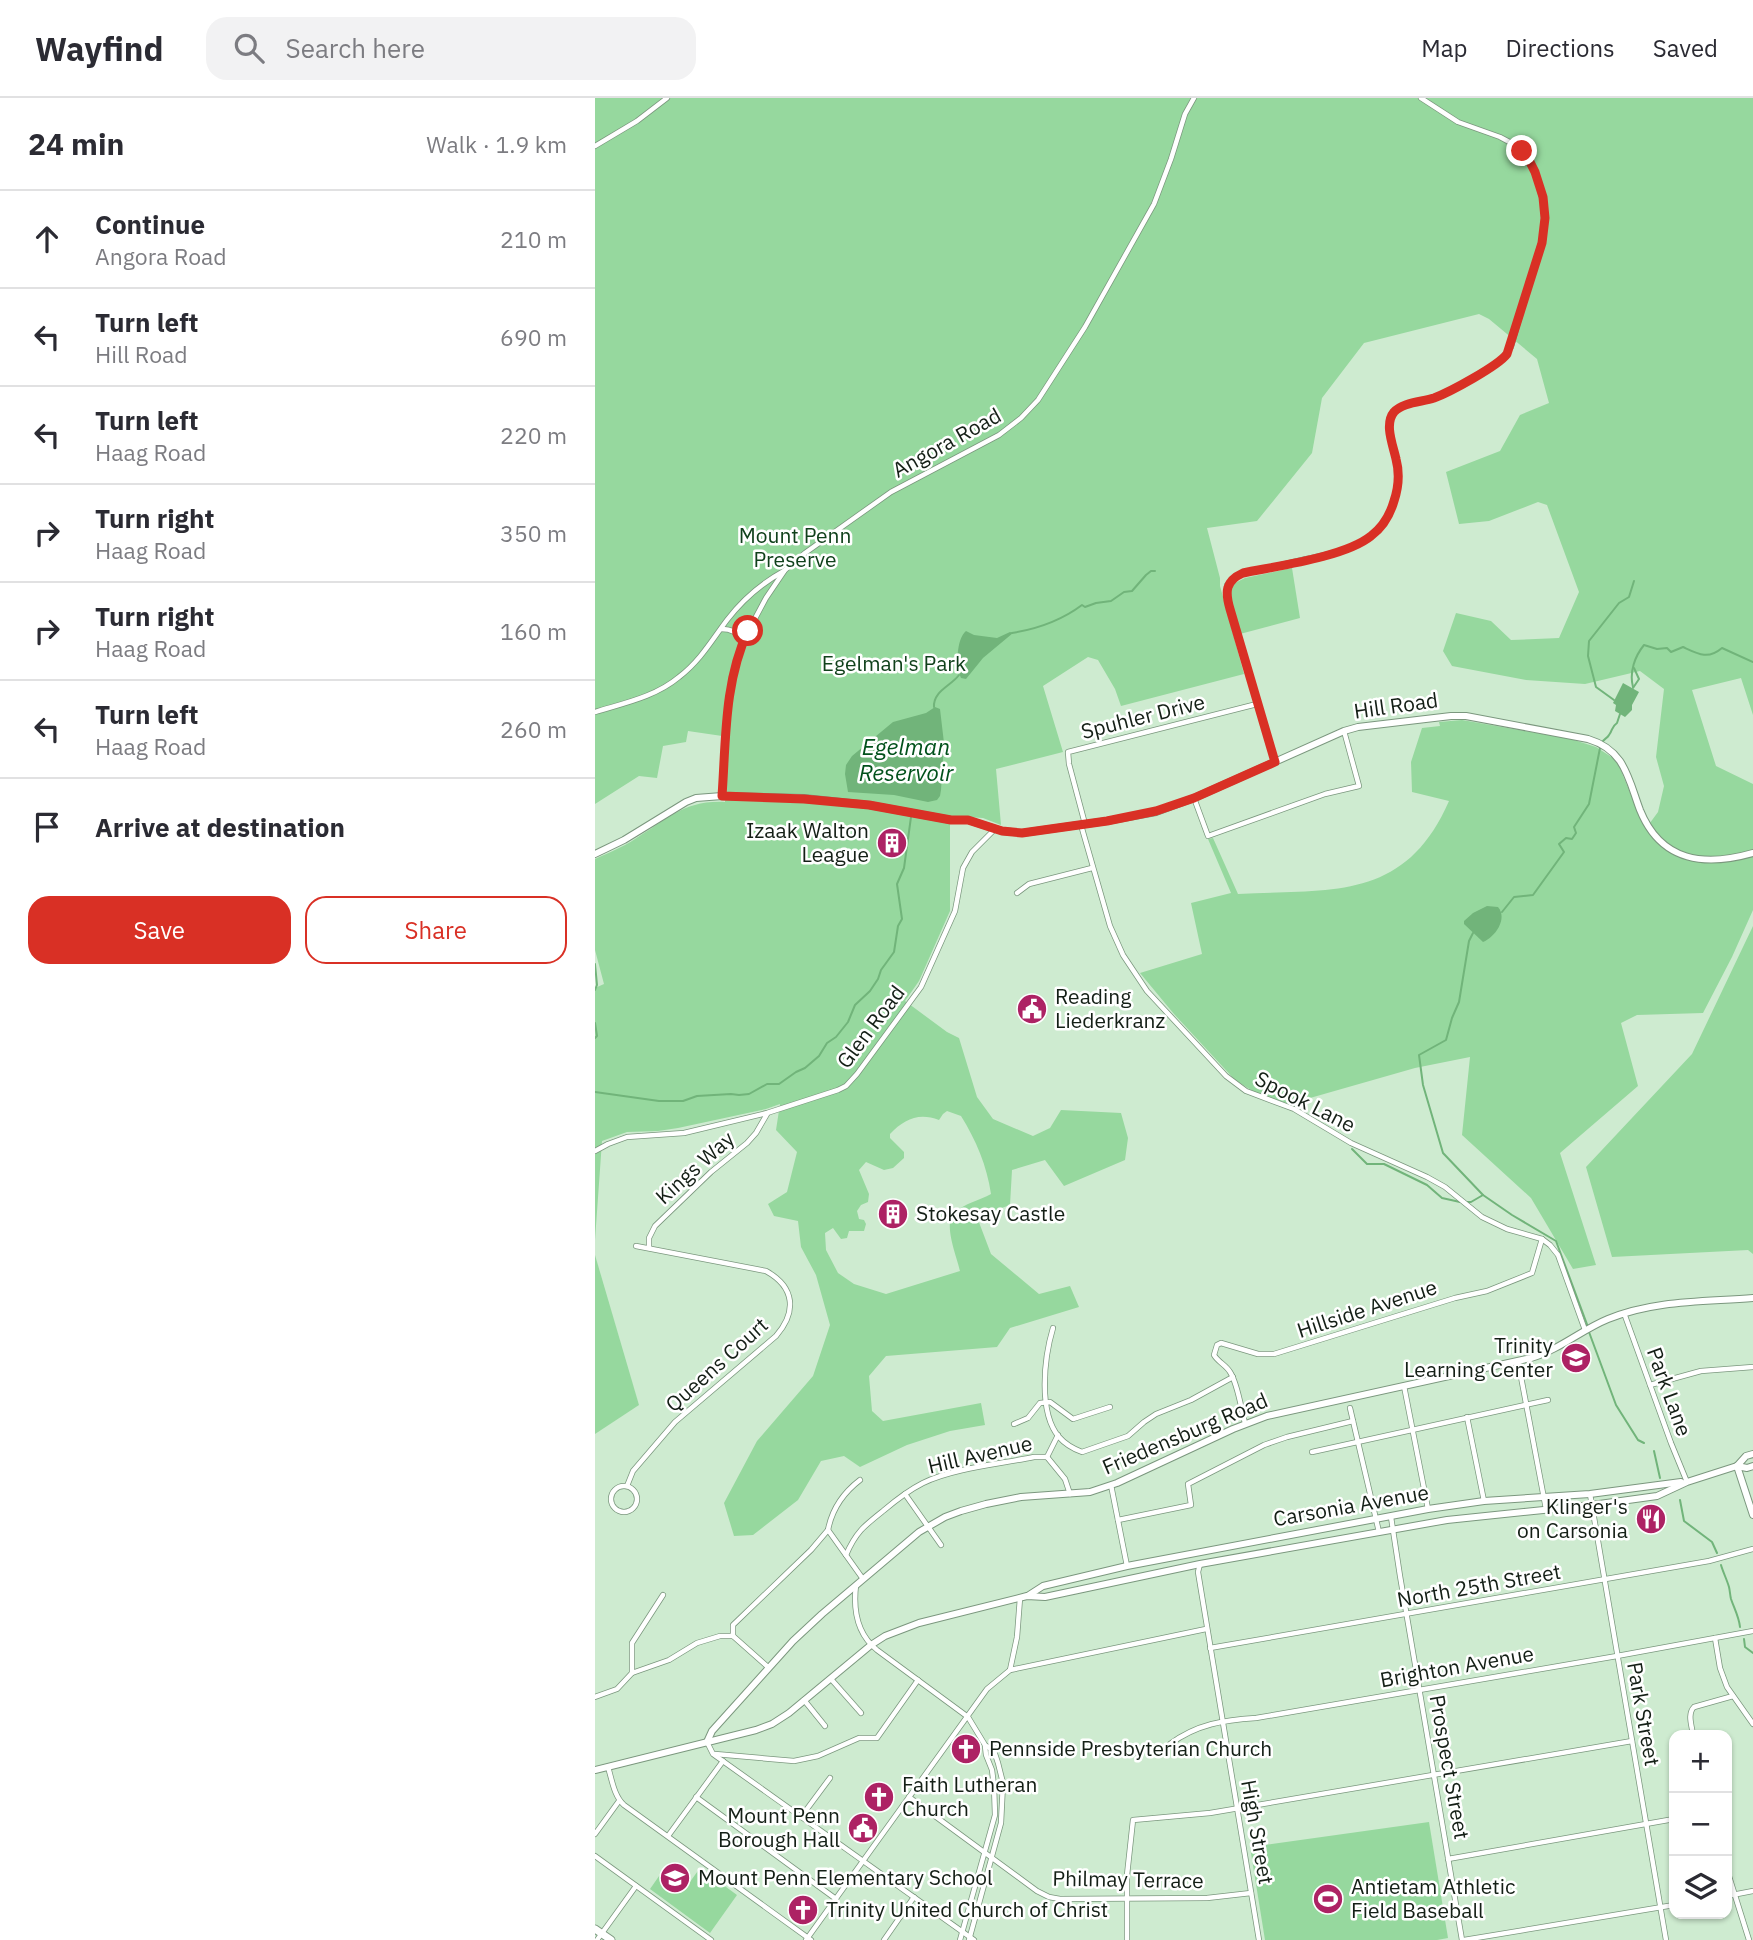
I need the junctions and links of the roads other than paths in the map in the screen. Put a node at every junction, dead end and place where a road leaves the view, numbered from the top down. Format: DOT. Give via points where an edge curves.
graph roads {
  1 [pos="667,98"];
  2 [pos="1194,98"];
  3 [pos="1422,98"];
  4 [pos="595,146"];
  5 [pos="785,570"];
  6 [pos="721,629"];
  7 [pos="743,641"];
  8 [pos="1257,704"];
  9 [pos="595,712"];
  10 [pos="1344,731"];
  11 [pos="1275,762"];
  12 [pos="722,796"];
  13 [pos="1194,798"];
  14 [pos="1083,825"];
  15 [pos="995,829"];
  16 [pos="1753,853"];
  17 [pos="595,854"];
  18 [pos="1092,868"];
  19 [pos="1017,892"];
  20 [pos="767,1113"];
  21 [pos="595,1151"];
  22 [pos="1542,1239"];
  23 [pos="636,1245"];
  24 [pos="649,1248"];
  25 [pos="1753,1298"];
  26 [pos="1624,1313"];
  27 [pos="1052,1328"];
  28 [pos="1585,1330"];
  29 [pos="1518,1362"];
  30 [pos="1753,1367"];
  31 [pos="1233,1377"];
  32 [pos="1650,1385"];
  33 [pos="1404,1386"];
  34 [pos="1548,1400"];
  35 [pos="1046,1402"];
  36 [pos="1526,1404"];
  37 [pos="1110,1407"];
  38 [pos="1350,1408"];
  39 [pos="1468,1417"];
  40 [pos="1353,1421"];
  41 [pos="1245,1423"];
  42 [pos="1014,1424"];
  43 [pos="1413,1430"];
  44 [pos="1058,1435"];
  45 [pos="1358,1442"];
  46 [pos="1312,1452"];
  47 [pos="1753,1454"];
  48 [pos="1047,1457"];
  49 [pos="1737,1466"];
  50 [pos="1753,1466"];
  51 [pos="859,1480"];
  52 [pos="1687,1482"];
  53 [pos="1111,1485"];
  54 [pos="627,1486"];
  55 [pos="904,1494"];
  56 [pos="1070,1494"];
  57 [pos="1590,1494"];
  58 [pos="1544,1497"];
  59 [pos="1483,1501"];
  60 [pos="1592,1505"];
  61 [pos="1546,1509"];
  62 [pos="1427,1510"];
  63 [pos="1753,1515"];
  64 [pos="1391,1517"];
  65 [pos="1118,1520"];
  66 [pos="1376,1520"];
  67 [pos="927,1528"];
  68 [pos="828,1530"];
  69 [pos="1393,1530"];
  70 [pos="1379,1532"];
  71 [pos="941,1545"];
  72 [pos="1753,1549"];
  73 [pos="846,1555"];
  74 [pos="1200,1564"];
  75 [pos="1127,1566"];
  76 [pos="863,1579"];
  77 [pos="1605,1580"];
  78 [pos="856,1584"];
  79 [pos="663,1595"];
  80 [pos="1023,1597"];
  81 [pos="1407,1615"];
  82 [pos="1206,1629"];
  83 [pos="1753,1630"];
  84 [pos="733,1636"];
  85 [pos="1715,1638"];
  86 [pos="871,1645"];
  87 [pos="1210,1648"];
  88 [pos="1617,1656"];
  89 [pos="769,1668"];
  90 [pos="1010,1670"];
  91 [pos="632,1673"];
  92 [pos="830,1678"];
  93 [pos="918,1680"];
  94 [pos="1420,1689"];
  95 [pos="1733,1696"];
  96 [pos="595,1697"];
  97 [pos="804,1700"];
  98 [pos="862,1713"];
  99 [pos="968,1717"];
  100 [pos="1223,1721"];
  101 [pos="1753,1724"];
  102 [pos="825,1726"];
  103 [pos="1692,1730"];
  104 [pos="1632,1741"];
  105 [pos="707,1742"];
  106 [pos="1170,1744"];
  107 [pos="985,1745"];
  108 [pos="713,1754"];
  109 [pos="723,1761"];
  110 [pos="608,1766"];
  111 [pos="595,1770"];
  112 [pos="1434,1774"];
  113 [pos="830,1778"];
  114 [pos="696,1797"];
  115 [pos="909,1797"];
  116 [pos="620,1801"];
  117 [pos="1237,1809"];
  118 [pos="801,1817"];
  119 [pos="1669,1820"];
  120 [pos="1646,1825"];
  121 [pos="595,1835"];
  122 [pos="668,1836"];
  123 [pos="985,1853"];
  124 [pos="595,1856"];
  125 [pos="992,1858"];
  126 [pos="1448,1859"];
  127 [pos="863,1861"];
  128 [pos="1732,1885"];
  129 [pos="636,1886"];
  130 [pos="1753,1891"];
  131 [pos="1251,1893"];
  132 [pos="1735,1894"];
  133 [pos="1732,1895"];
  134 [pos="914,1897"];
  135 [pos="1126,1897"];
  136 [pos="836,1899"];
  137 [pos="1669,1906"];
  138 [pos="1660,1908"];
  139 [pos="962,1931"];
  140 [pos="598,1934"];
  141 [pos="809,1939"];
  142 [pos="971,1939"];
  143 [pos="611,1940"];
  144 [pos="711,1940"];
  145 [pos="884,1940"];
  146 [pos="960,1940"];
  147 [pos="1127,1940"];
  148 [pos="1259,1940"];
  149 [pos="1463,1940"];
  150 [pos="1663,1940"];
  151 [pos="1749,1940"];
  1 -- 4 [label="street"];
  2 -- 5 [label="street, Angora Road" via="1154,204 1085,327 1032,407 999,435 891,492"];
  3 -- 8 [label="street" via="1458,122 1508,141 1528,158 1543,197 1542,243 1504,358 1450,391 1402,406 1392,415 1390,432 1399,484 1382,526 1348,549 1243,573 1227,585"];
  5 -- 6 [label="street" via="757,588"];
  5 -- 7 [label="street, Angora Road"];
  6 -- 7 [label="street" via="732,630"];
  6 -- 9 [label="street" via="697,662 669,685"];
  7 -- 12 [label="street, Angora Road" via="731,687"];
  8 -- 11 [label="street"];
  8 -- 14 [label="street, Spuhler Drive" via="1068,752"];
  10 -- 11 [label="street, Hill Road"];
  10 -- 13 [label="street" via="1359,786 1208,836"];
  10 -- 16 [label="street, Hill Road" via="1466,716 1595,741 1623,764 1647,824 1668,848 1702,860"];
  11 -- 13 [label="street, Hill Road"];
  12 -- 15 [label="street, Hill Road" via="869,805 968,820"];
  12 -- 17 [label="street, Hill Road" via="686,802"];
  13 -- 14 [label="street, Hill Road" via="1142,815"];
  14 -- 15 [label="street, Hill Road" via="1022,833"];
  14 -- 18 [label="street, Spook Lane"];
  15 -- 20 [label="street, Glen Road" via="963,868 955,911 921,987 857,1074 838,1090"];
  18 -- 19 [label="street" via="1029,884"];
  18 -- 22 [label="street, Spook Lane" via="1123,955 1147,990 1226,1076 1247,1091 1434,1180 1490,1222"];
  20 -- 21 [label="street, Glen Road" via="684,1133 627,1137"];
  20 -- 24 [label="street, Kings Way" via="747,1143 655,1226"];
  22 -- 28 [label="street" via="1558,1255"];
  22 -- 31 [label="street, Hillside Avenue" via="1532,1273 1487,1292 1274,1354 1249,1353 1221,1343 1213,1355"];
  23 -- 24 [label="street, Queens Court"];
  24 -- 54 [label="street, Queens Court" via="767,1271 783,1284 790,1310 776,1336 675,1422 633,1471"];
  25 -- 26 [label="street, Friedensburg Road" via="1674,1303"];
  26 -- 28 [label="street, Friedensburg Road"];
  26 -- 32 [label="street, Park Lane"];
  27 -- 35 [label="street"];
  28 -- 29 [label="street, Friedensburg Road" via="1541,1355"];
  29 -- 33 [label="street, Friedensburg Road"];
  29 -- 36 [label="street"];
  30 -- 32 [label="street" via="1701,1371"];
  31 -- 41 [label="street"];
  31 -- 44 [label="street, Hill Avenue" via="1156,1414 1128,1436 1087,1452"];
  32 -- 52 [label="street, Park Lane"];
  33 -- 41 [label="street, Friedensburg Road"];
  33 -- 43 [label="street"];
  34 -- 36 [label="street"];
  35 -- 37 [label="street" via="1073,1419"];
  35 -- 42 [label="street"];
  35 -- 44 [label="street"];
  36 -- 39 [label="street"];
  36 -- 58 [label="street"];
  38 -- 40 [label="street"];
  39 -- 43 [label="street"];
  39 -- 59 [label="street"];
  40 -- 45 [label="street"];
  40 -- 65 [label="street" via="1255,1449 1188,1484 1191,1504"];
  41 -- 53 [label="street, Friedensburg Road"];
  43 -- 45 [label="street"];
  43 -- 62 [label="street"];
  44 -- 48 [label="street, Hill Avenue"];
  45 -- 46 [label="street"];
  45 -- 66 [label="street"];
  47 -- 49 [label="street, Carsonia Avenue"];
  48 -- 55 [label="street, Hill Avenue" via="945,1475"];
  48 -- 56 [label="street" via="1066,1479"];
  49 -- 50 [label="street, Carsonia Avenue"];
  49 -- 52 [label="street, Carsonia Avenue"];
  49 -- 63 [label="street"];
  51 -- 68 [label="street" via="836,1506"];
  52 -- 57 [label="street, Carsonia Avenue"];
  52 -- 60 [label="street, Carsonia Avenue" via="1657,1496"];
  53 -- 56 [label="street, Friedensburg Road"];
  53 -- 65 [label="street"];
  54 -- 54 [label="street, Queens Court" via="634,1490 635,1506 619,1511 611,1497 614,1489"];
  55 -- 67 [label="street"];
  55 -- 73 [label="street, Hill Avenue" via="862,1528"];
  56 -- 67 [label="street, Friedensburg Road" via="986,1504 952,1514"];
  57 -- 58 [label="street, Carsonia Avenue"];
  57 -- 60 [label="street, Park Street"];
  58 -- 59 [label="street, Carsonia Avenue"];
  58 -- 61 [label="street"];
  59 -- 62 [label="street, Carsonia Avenue"];
  60 -- 61 [label="street, Carsonia Avenue"];
  60 -- 77 [label="street, Park Street"];
  61 -- 69 [label="street, Carsonia Avenue"];
  62 -- 64 [label="street, Carsonia Avenue"];
  64 -- 66 [label="street, Carsonia Avenue"];
  64 -- 69 [label="street, Prospect Street"];
  65 -- 75 [label="street"];
  66 -- 70 [label="street"];
  66 -- 75 [label="street, Carsonia Avenue"];
  67 -- 71 [label="street"];
  67 -- 76 [label="street, Friedensburg Road"];
  68 -- 73 [label="street"];
  68 -- 84 [label="street" via="733,1625"];
  69 -- 70 [label="street, Carsonia Avenue"];
  69 -- 81 [label="street, Prospect Street"];
  70 -- 74 [label="street, Carsonia Avenue"];
  72 -- 77 [label="street, North 25th Street"];
  73 -- 76 [label="street"];
  74 -- 80 [label="street, Carsonia Avenue" via="1045,1597"];
  74 -- 82 [label="street, High Street"];
  75 -- 80 [label="street, Carsonia Avenue" via="1042,1586"];
  76 -- 78 [label="street, Friedensburg Road"];
  77 -- 81 [label="street, North 25th Street"];
  77 -- 88 [label="street, Park Street"];
  78 -- 86 [label="street" via="857,1617"];
  78 -- 89 [label="street, Friedensburg Road"];
  79 -- 91 [label="street" via="632,1643"];
  80 -- 86 [label="street, Carsonia Avenue" via="919,1623"];
  80 -- 90 [label="street"];
  81 -- 87 [label="street, North 25th Street"];
  81 -- 94 [label="street, Prospect Street"];
  82 -- 87 [label="street, High Street"];
  82 -- 90 [label="street"];
  83 -- 85 [label="street, Brighton Avenue"];
  84 -- 89 [label="street"];
  84 -- 91 [label="street" via="697,1643 661,1664"];
  85 -- 88 [label="street, Brighton Avenue"];
  85 -- 95 [label="street" via="1720,1668"];
  86 -- 92 [label="street, Carsonia Avenue"];
  86 -- 93 [label="street"];
  87 -- 100 [label="street, High Street"];
  88 -- 94 [label="street, Brighton Avenue"];
  88 -- 104 [label="street, Park Street"];
  89 -- 105 [label="street, Friedensburg Road"];
  90 -- 99 [label="street" via="987,1689"];
  91 -- 96 [label="street" via="617,1689"];
  92 -- 97 [label="street, Carsonia Avenue"];
  92 -- 98 [label="street"];
  93 -- 99 [label="street"];
  93 -- 108 [label="street" via="877,1738 859,1738 794,1761"];
  94 -- 100 [label="street, Brighton Avenue"];
  94 -- 112 [label="street, Prospect Street"];
  95 -- 101 [label="street"];
  95 -- 103 [label="street" via="1694,1707"];
  97 -- 102 [label="street"];
  97 -- 105 [label="street, Carsonia Avenue" via="764,1727"];
  99 -- 107 [label="street"];
  99 -- 115 [label="street"];
  100 -- 106 [label="street, Brighton Avenue" via="1184,1734"];
  100 -- 117 [label="street, High Street"];
  104 -- 112 [label="street"];
  104 -- 120 [label="street, Park Street"];
  105 -- 108 [label="street"];
  105 -- 110 [label="street, Carsonia Avenue"];
  107 -- 123 [label="street" via="996,1795"];
  107 -- 125 [label="street" via="994,1751 1003,1783 1002,1815"];
  108 -- 109 [label="street"];
  109 -- 114 [label="street"];
  109 -- 118 [label="street"];
  110 -- 111 [label="street, Carsonia Avenue"];
  110 -- 116 [label="street"];
  112 -- 117 [label="street"];
  112 -- 126 [label="street, Prospect Street"];
  113 -- 118 [label="street"];
  114 -- 122 [label="street"];
  114 -- 136 [label="street"];
  115 -- 123 [label="street, Philmay Terrace"];
  115 -- 127 [label="street"];
  116 -- 121 [label="street"];
  116 -- 122 [label="street"];
  117 -- 131 [label="street, High Street"];
  117 -- 135 [label="street" via="1133,1820"];
  118 -- 127 [label="street"];
  119 -- 120 [label="street"];
  120 -- 126 [label="street"];
  120 -- 138 [label="street, Park Street"];
  122 -- 141 [label="street"];
  123 -- 125 [label="street, Philmay Terrace"];
  123 -- 139 [label="street"];
  124 -- 129 [label="street"];
  125 -- 135 [label="street, Philmay Terrace" via="1049,1897"];
  125 -- 142 [label="street"];
  126 -- 149 [label="street, Prospect Street"];
  127 -- 134 [label="street"];
  127 -- 136 [label="street"];
  128 -- 132 [label="street"];
  129 -- 140 [label="street"];
  129 -- 144 [label="street"];
  130 -- 132 [label="street"];
  131 -- 135 [label="street, Philmay Terrace" via="1207,1898"];
  131 -- 148 [label="street, High Street"];
  132 -- 133 [label="street"];
  132 -- 151 [label="street"];
  134 -- 139 [label="street"];
  134 -- 145 [label="street"];
  135 -- 147 [label="street"];
  136 -- 141 [label="street"];
  137 -- 138 [label="street"];
  138 -- 149 [label="street"];
  138 -- 150 [label="street, Park Street"];
  139 -- 142 [label="street"];
  139 -- 146 [label="street"];
  140 -- 143 [label="main road"];
}
